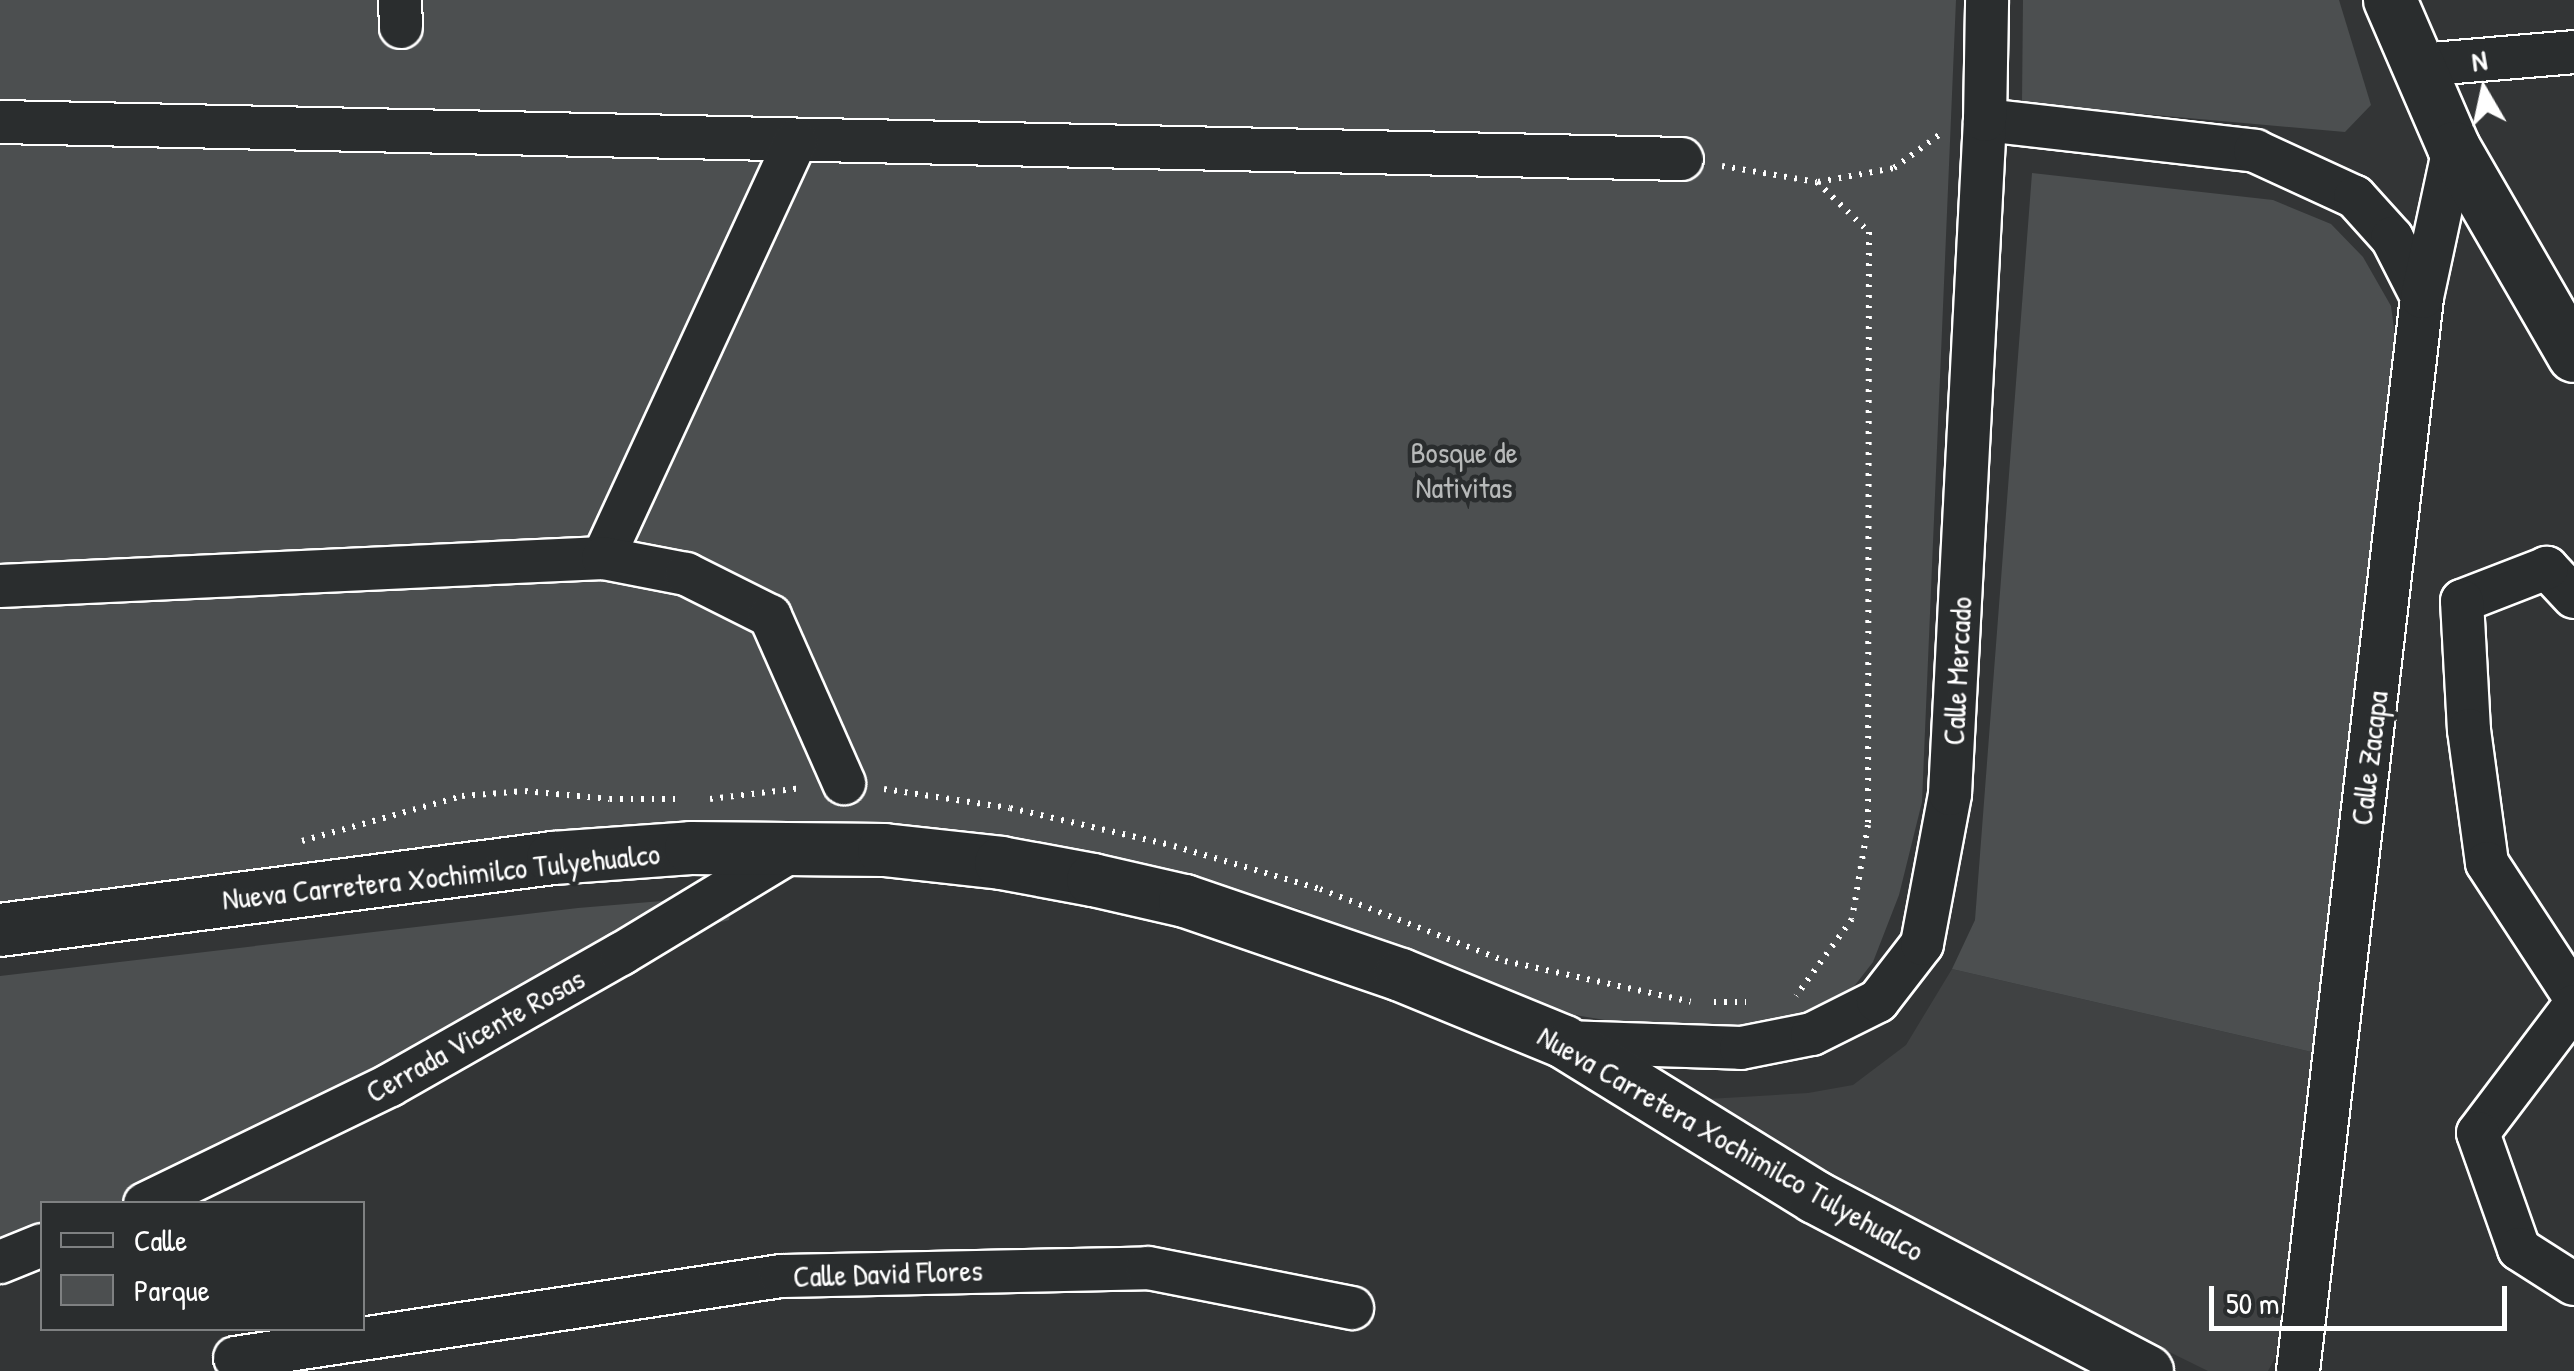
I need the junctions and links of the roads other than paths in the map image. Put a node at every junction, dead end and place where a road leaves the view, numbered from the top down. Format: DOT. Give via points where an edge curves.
graph roads {
  1 [pos="1987,0"];
  2 [pos="2390,0"];
  3 [pos="2574,52"];
  4 [pos="2420,65"];
  5 [pos="1986,120"];
  6 [pos="0,122"];
  7 [pos="796,141"];
  8 [pos="2454,148"];
  9 [pos="1682,158"];
  10 [pos="2422,297"];
  11 [pos="2574,356"];
  12 [pos="603,558"];
  13 [pos="0,586"];
  14 [pos="2574,597"];
  15 [pos="844,783"];
  16 [pos="796,848"];
  17 [pos="0,930"];
  18 [pos="2574,996"];
  19 [pos="2574,1006"];
  20 [pos="1564,1042"];
  21 [pos="151,1201"];
  22 [pos="40,1246"];
  23 [pos="0,1262"];
  24 [pos="2574,1284"];
  25 [pos="1352,1308"];
  26 [pos="426,1351"];
  27 [pos="235,1358"];
  28 [pos="2147,1371"];
  29 [pos="2298,1371"];
  1 -- 5 [label="street, Calle Mercado"];
  2 -- 4 [label="main road"];
  3 -- 4 [label="street"];
  4 -- 8 [label="main road"];
  5 -- 10 [label="street" via="2254,151 2355,197 2392,238"];
  5 -- 20 [label="street, Calle Mercado" via="1950,794 1922,944 1878,1001 1812,1034 1741,1048"];
  6 -- 7 [label="street"];
  7 -- 9 [label="street"];
  7 -- 12 [label="street"];
  8 -- 10 [label="street, Calle Zacapa"];
  8 -- 11 [label="main road"];
  10 -- 29 [label="street, Calle Zacapa"];
  12 -- 13 [label="street"];
  12 -- 15 [label="street" via="686,574 770,616"];
  14 -- 18 [label="street" via="2548,568 2462,600 2469,730 2487,863"];
  16 -- 17 [label="main road, Nueva Carretera Xochimilco Tulyehualco" via="552,858"];
  16 -- 20 [label="main road, Nueva Carretera Xochimilco Tulyehualco" via="1001,863 1186,902 1401,976"];
  16 -- 21 [label="street, Cerrada Vicente Rosas" via="390,1085"];
  19 -- 24 [label="street" via="2478,1133 2519,1248"];
  20 -- 28 [label="main road, Nueva Carretera Xochimilco Tulyehualco" via="1815,1197"];
  22 -- 23 [label="street"];
  25 -- 26 [label="street, Calle David Flores" via="1148,1268 781,1276"];
  26 -- 27 [label="street, Calle David Flores"];
}
